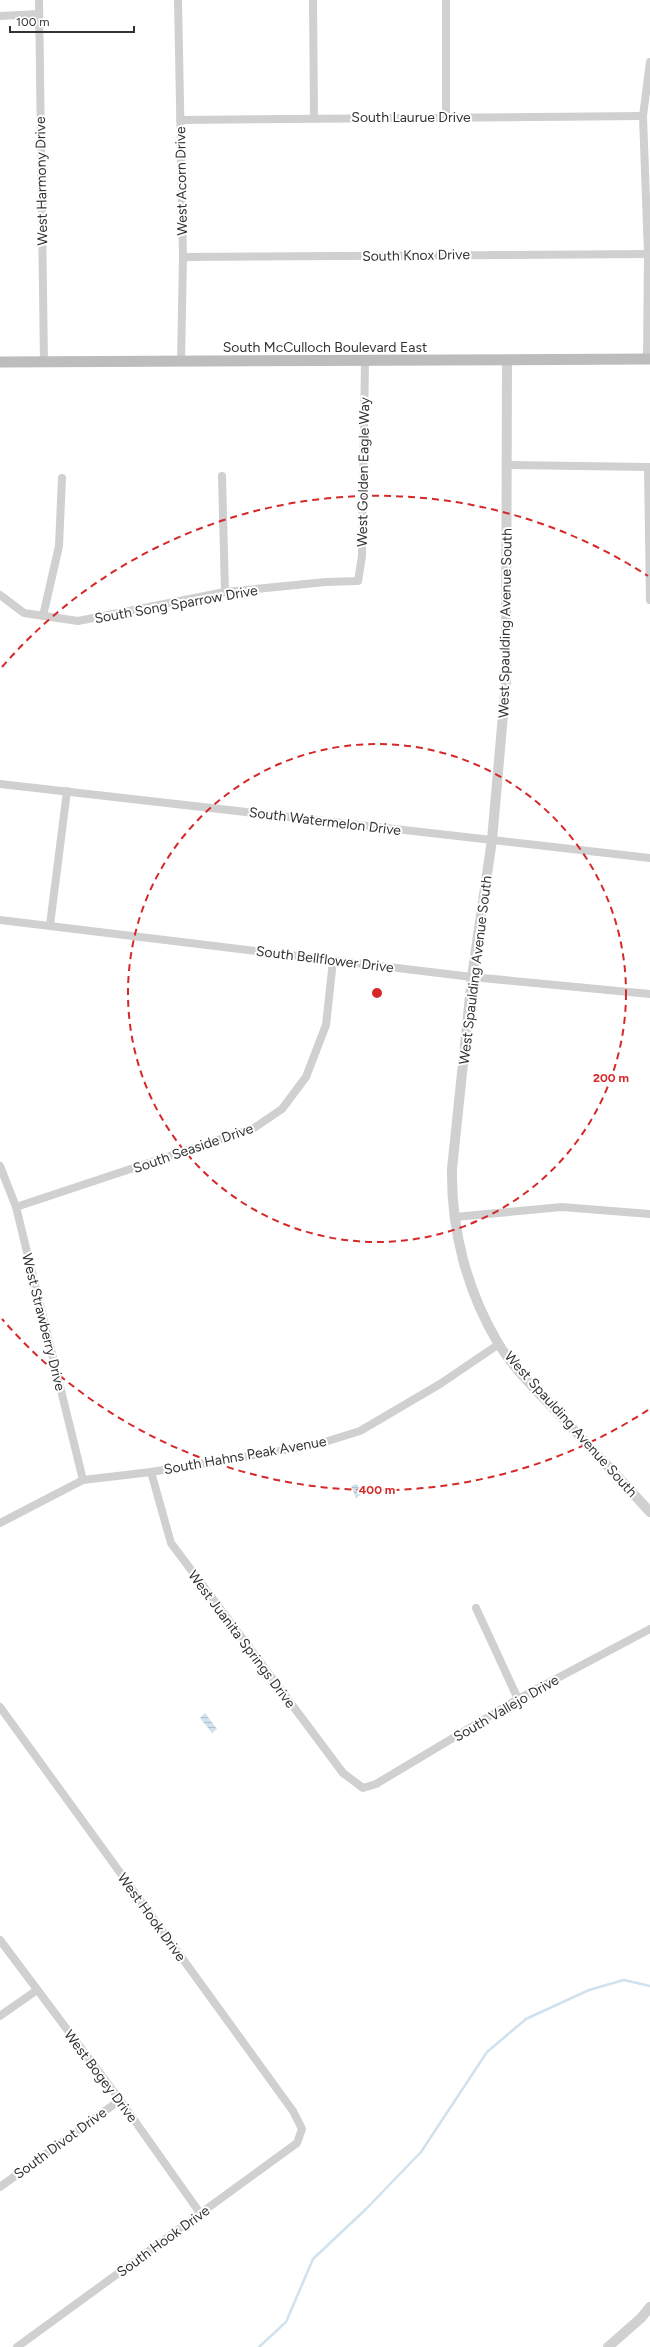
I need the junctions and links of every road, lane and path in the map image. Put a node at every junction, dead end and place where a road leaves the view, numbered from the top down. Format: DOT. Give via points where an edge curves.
graph roads {
  1 [pos="39,0"];
  2 [pos="178,0"];
  3 [pos="313,0"];
  4 [pos="446,0"];
  5 [pos="39,14"];
  6 [pos="0,16"];
  7 [pos="650,62"];
  8 [pos="643,116"];
  9 [pos="314,117"];
  10 [pos="446,118"];
  11 [pos="180,120"];
  12 [pos="649,254"];
  13 [pos="183,257"];
  14 [pos="648,359"];
  15 [pos="507,361"];
  16 [pos="0,362"];
  17 [pos="44,362"];
  18 [pos="181,362"];
  19 [pos="365,362"];
  20 [pos="508,465"];
  21 [pos="649,467"];
  22 [pos="222,476"];
  23 [pos="62,478"];
  24 [pos="358,582"];
  25 [pos="225,592"];
  26 [pos="0,596"];
  27 [pos="650,600"];
  28 [pos="43,616"];
  29 [pos="0,784"];
  30 [pos="67,791"];
  31 [pos="492,840"];
  32 [pos="650,858"];
  33 [pos="0,920"];
  34 [pos="50,925"];
  35 [pos="333,960"];
  36 [pos="472,977"];
  37 [pos="650,994"];
  38 [pos="0,1166"];
  39 [pos="16,1207"];
  40 [pos="650,1214"];
  41 [pos="455,1217"];
  42 [pos="499,1344"];
  43 [pos="151,1472"];
  44 [pos="83,1480"];
  45 [pos="650,1512"];
  46 [pos="0,1523"];
  47 [pos="476,1608"];
  48 [pos="650,1629"];
  49 [pos="518,1698"];
  50 [pos="0,1707"];
  51 [pos="363,1788"];
  52 [pos="0,1940"];
  53 [pos="37,1990"];
  54 [pos="0,2016"];
  55 [pos="120,2100"];
  56 [pos="302,2129"];
  57 [pos="0,2187"];
  58 [pos="200,2213"];
  59 [pos="650,2307"];
  60 [pos="17,2347"];
  61 [pos="608,2347"];
  1 -- 5 [label="street, West Harmony Drive"];
  2 -- 11 [label="street, West Acorn Drive"];
  3 -- 9 [label="street"];
  4 -- 10 [label="street"];
  5 -- 6 [label="street"];
  5 -- 17 [label="street, West Harmony Drive"];
  7 -- 8 [label="street"];
  8 -- 10 [label="street, South Laurue Drive"];
  8 -- 12 [label="street"];
  9 -- 10 [label="street, South Laurue Drive"];
  9 -- 11 [label="street, South Laurue Drive"];
  11 -- 13 [label="street, West Acorn Drive"];
  12 -- 13 [label="street, South Knox Drive"];
  12 -- 14 [label="street"];
  13 -- 18 [label="street, West Acorn Drive"];
  14 -- 15 [label="main road, South McCulloch Boulevard East"];
  15 -- 19 [label="main road, South McCulloch Boulevard East"];
  15 -- 20 [label="street, West Spaulding Avenue South"];
  16 -- 17 [label="main road, South McCulloch Boulevard East"];
  17 -- 18 [label="main road, South McCulloch Boulevard East"];
  18 -- 19 [label="main road, South McCulloch Boulevard East"];
  19 -- 24 [label="street, West Golden Eagle Way" via="362,556"];
  20 -- 21 [label="street"];
  20 -- 31 [label="street, West Spaulding Avenue South" via="506,681"];
  21 -- 27 [label="street"];
  22 -- 25 [label="street"];
  23 -- 28 [label="street" via="59,546"];
  24 -- 25 [label="street, South Song Sparrow Drive" via="326,582"];
  25 -- 28 [label="street, South Song Sparrow Drive" via="78,621"];
  26 -- 28 [label="street, South Song Sparrow Drive" via="24,613"];
  29 -- 30 [label="street, South Watermelon Drive"];
  30 -- 31 [label="street, South Watermelon Drive"];
  30 -- 34 [label="street"];
  31 -- 32 [label="street, South Watermelon Drive"];
  31 -- 36 [label="street, West Spaulding Avenue South"];
  33 -- 34 [label="street, South Bellflower Drive"];
  34 -- 35 [label="street, South Bellflower Drive"];
  35 -- 36 [label="street, South Bellflower Drive"];
  35 -- 39 [label="street, South Seaside Drive" via="326,1025 306,1077 282,1109 254,1128"];
  36 -- 37 [label="street, South Bellflower Drive"];
  36 -- 41 [label="street, West Spaulding Avenue South" via="452,1169"];
  38 -- 39 [label="street, West Strawberry Drive"];
  39 -- 44 [label="street, West Strawberry Drive"];
  40 -- 41 [label="street" via="562,1207"];
  41 -- 42 [label="street, West Spaulding Avenue South" via="468,1276"];
  42 -- 43 [label="street, South Hahns Peak Avenue" via="440,1384 360,1431 315,1445"];
  42 -- 45 [label="street, West Spaulding Avenue South" via="524,1376"];
  43 -- 44 [label="street, South Hahns Peak Avenue"];
  43 -- 51 [label="street, West Juanita Springs Drive" via="171,1543 343,1773"];
  44 -- 46 [label="street, South Hahns Peak Avenue"];
  47 -- 49 [label="street"];
  48 -- 49 [label="street, South Vallejo Drive"];
  49 -- 51 [label="street, South Vallejo Drive" via="376,1784"];
  50 -- 56 [label="street, West Hook Drive" via="293,2111"];
  52 -- 53 [label="street, West Bogey Drive"];
  53 -- 54 [label="street"];
  53 -- 55 [label="street, West Bogey Drive"];
  55 -- 57 [label="street, South Divot Drive"];
  55 -- 58 [label="street, West Bogey Drive"];
  56 -- 58 [label="street, South Hook Drive" via="297,2143"];
  58 -- 60 [label="street, South Hook Drive"];
  59 -- 61 [label="street"];
}
